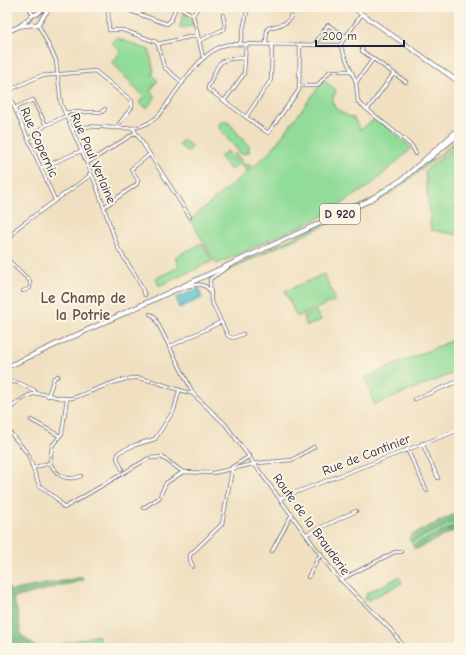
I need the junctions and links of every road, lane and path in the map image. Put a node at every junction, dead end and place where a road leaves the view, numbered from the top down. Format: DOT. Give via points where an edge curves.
graph roads {
  1 [pos="29,7"];
  2 [pos="45,7"];
  3 [pos="50,7"];
  4 [pos="108,7"];
  5 [pos="119,7"];
  6 [pos="178,7"];
  7 [pos="198,7"];
  8 [pos="248,7"];
  9 [pos="290,7"];
  10 [pos="352,7"];
  11 [pos="362,14"];
  12 [pos="193,15"];
  13 [pos="223,15"];
  14 [pos="33,16"];
  15 [pos="39,22"];
  16 [pos="33,24"];
  17 [pos="20,26"];
  18 [pos="7,32"];
  19 [pos="198,35"];
  20 [pos="347,37"];
  21 [pos="199,41"];
  22 [pos="158,44"];
  23 [pos="240,44"];
  24 [pos="246,44"];
  25 [pos="266,44"];
  26 [pos="272,44"];
  27 [pos="300,44"];
  28 [pos="314,45"];
  29 [pos="340,45"];
  30 [pos="362,48"];
  31 [pos="203,57"];
  32 [pos="245,58"];
  33 [pos="373,59"];
  34 [pos="351,71"];
  35 [pos="394,73"];
  36 [pos="58,74"];
  37 [pos="356,82"];
  38 [pos="406,82"];
  39 [pos="459,82"];
  40 [pos="184,83"];
  41 [pos="300,86"];
  42 [pos="7,91"];
  43 [pos="224,101"];
  44 [pos="14,108"];
  45 [pos="105,109"];
  46 [pos="368,109"];
  47 [pos="65,115"];
  48 [pos="246,117"];
  49 [pos="46,125"];
  50 [pos="116,128"];
  51 [pos="133,128"];
  52 [pos="72,129"];
  53 [pos="459,129"];
  54 [pos="135,134"];
  55 [pos="459,134"];
  56 [pos="28,139"];
  57 [pos="81,151"];
  58 [pos="416,154"];
  59 [pos="149,155"];
  60 [pos="86,163"];
  61 [pos="421,163"];
  62 [pos="41,168"];
  63 [pos="90,172"];
  64 [pos="55,200"];
  65 [pos="104,207"];
  66 [pos="190,217"];
  67 [pos="7,242"];
  68 [pos="253,254"];
  69 [pos="7,256"];
  70 [pos="23,291"];
  71 [pos="211,293"];
  72 [pos="145,295"];
  73 [pos="155,298"];
  74 [pos="150,314"];
  75 [pos="221,322"];
  76 [pos="242,334"];
  77 [pos="169,347"];
  78 [pos="7,366"];
  79 [pos="58,376"];
  80 [pos="7,381"];
  81 [pos="459,382"];
  82 [pos="189,386"];
  83 [pos="180,391"];
  84 [pos="184,392"];
  85 [pos="36,394"];
  86 [pos="194,395"];
  87 [pos="48,396"];
  88 [pos="67,398"];
  89 [pos="415,399"];
  90 [pos="7,411"];
  91 [pos="31,420"];
  92 [pos="7,428"];
  93 [pos="459,430"];
  94 [pos="60,436"];
  95 [pos="422,443"];
  96 [pos="314,448"];
  97 [pos="407,449"];
  98 [pos="250,456"];
  99 [pos="243,461"];
  100 [pos="50,463"];
  101 [pos="256,464"];
  102 [pos="246,467"];
  103 [pos="33,468"];
  104 [pos="122,469"];
  105 [pos="232,470"];
  106 [pos="183,472"];
  107 [pos="80,476"];
  108 [pos="438,478"];
  109 [pos="427,491"];
  110 [pos="281,498"];
  111 [pos="143,508"];
  112 [pos="356,511"];
  113 [pos="292,514"];
  114 [pos="307,534"];
  115 [pos="272,551"];
  116 [pos="400,552"];
  117 [pos="320,553"];
  118 [pos="193,567"];
  119 [pos="308,577"];
  120 [pos="340,580"];
  121 [pos="405,648"];
  1 -- 14 [label="street"];
  2 -- 14 [label="main road"];
  3 -- 15 [label="main road"];
  4 -- 22 [label="street" via="109,30 123,30"];
  5 -- 6 [label="street" via="166,24"];
  6 -- 12 [label="street"];
  7 -- 12 [label="street"];
  8 -- 23 [label="street"];
  9 -- 25 [label="street" via="286,22 267,29"];
  10 -- 11 [label="main road"];
  11 -- 20 [label="street"];
  11 -- 39 [label="main road"];
  12 -- 19 [label="street"];
  13 -- 21 [label="street" via="224,29"];
  14 -- 15 [label="main road"];
  14 -- 16 [label="main road"];
  14 -- 17 [label="main road"];
  15 -- 16 [label="main road"];
  15 -- 36 [label="street, Rue Paul Verlaine" via="54,52"];
  16 -- 17 [label="main road"];
  17 -- 18 [label="main road"];
  19 -- 21 [label="street"];
  19 -- 22 [label="street"];
  20 -- 28 [label="street" via="328,26"];
  20 -- 29 [label="street"];
  21 -- 31 [label="street"];
  22 -- 40 [label="street" via="164,67"];
  23 -- 24 [label="street"];
  23 -- 31 [label="street" via="225,44"];
  24 -- 25 [label="street"];
  24 -- 32 [label="street"];
  25 -- 26 [label="street"];
  26 -- 27 [label="street"];
  26 -- 48 [label="street" via="271,80"];
  27 -- 28 [label="street"];
  27 -- 41 [label="street"];
  28 -- 29 [label="street"];
  29 -- 34 [label="street"];
  30 -- 33 [label="street" via="362,51"];
  31 -- 40 [label="street"];
  32 -- 43 [label="street" via="244,74"];
  32 -- 43 [label="street" via="225,60 215,69 208,88"];
  33 -- 35 [label="street"];
  33 -- 37 [label="street"];
  34 -- 37 [label="street"];
  34 -- 41 [label="street" via="330,71 317,86"];
  35 -- 38 [label="street"];
  35 -- 46 [label="street"];
  36 -- 42 [label="street" via="40,76"];
  36 -- 47 [label="street, Rue Paul Verlaine" via="60,100"];
  36 -- 50 [label="street" via="95,71 131,99 132,107"];
  37 -- 46 [label="street" via="358,102"];
  40 -- 51 [label="street" via="154,120 142,127"];
  41 -- 48 [label="street" via="298,93 268,133"];
  42 -- 44 [label="street, Rue Copernic"];
  43 -- 48 [label="street"];
  44 -- 49 [label="street" via="33,100"];
  44 -- 56 [label="street, Rue Copernic"];
  45 -- 47 [label="street" via="102,112 68,112"];
  46 -- 58 [label="street" via="412,146"];
  47 -- 49 [label="street"];
  47 -- 52 [label="street, Rue Paul Verlaine"];
  49 -- 56 [label="street"];
  50 -- 51 [label="street"];
  50 -- 52 [label="street"];
  51 -- 54 [label="street"];
  52 -- 57 [label="street, Rue Paul Verlaine"];
  53 -- 61 [label="main road, D 920"];
  54 -- 59 [label="street"];
  54 -- 60 [label="street"];
  55 -- 61 [label="main road, D 920"];
  56 -- 62 [label="street, Rue Copernic"];
  57 -- 60 [label="street, Rue Paul Verlaine"];
  57 -- 62 [label="street"];
  59 -- 65 [label="street" via="131,169 138,180 137,184"];
  59 -- 66 [label="street" via="180,198"];
  60 -- 63 [label="street, Rue Paul Verlaine"];
  61 -- 68 [label="main road, D 920" via="391,187 368,201"];
  62 -- 64 [label="street, Rue Copernic"];
  63 -- 64 [label="street" via="88,177"];
  63 -- 65 [label="street, Rue Paul Verlaine"];
  64 -- 67 [label="street" via="17,228"];
  65 -- 72 [label="street, Rue Paul Verlaine" via="120,251"];
  68 -- 71 [label="street" via="212,277"];
  68 -- 73 [label="main road, D 920"];
  69 -- 70 [label="street" via="30,281 30,288"];
  71 -- 73 [label="street" via="205,286 196,284"];
  71 -- 75 [label="street" via="211,300"];
  73 -- 78 [label="main road, D 920"];
  74 -- 77 [label="street" via="154,316"];
  75 -- 76 [label="street" via="229,338"];
  75 -- 77 [label="street"];
  77 -- 82 [label="street"];
  79 -- 87 [label="street" via="54,378"];
  80 -- 85 [label="street" via="29,387"];
  81 -- 89 [label="street"];
  82 -- 84 [label="street"];
  82 -- 86 [label="street"];
  83 -- 84 [label="street"];
  83 -- 88 [label="street" via="147,380 133,379"];
  83 -- 104 [label="street" via="174,410 155,439 119,452 117,458"];
  84 -- 86 [label="street"];
  85 -- 87 [label="street"];
  85 -- 90 [label="street" via="24,398"];
  86 -- 98 [label="street, Route de la Brauderie" via="225,424"];
  87 -- 88 [label="street"];
  88 -- 94 [label="street"];
  91 -- 94 [label="street"];
  92 -- 103 [label="street" via="24,449"];
  93 -- 95 [label="street, Rue de Cantinier"];
  94 -- 100 [label="street" via="50,451"];
  95 -- 97 [label="street, Rue de Cantinier"];
  95 -- 108 [label="street"];
  96 -- 101 [label="street" via="292,460"];
  97 -- 109 [label="street"];
  97 -- 110 [label="street, Rue de Cantinier"];
  98 -- 99 [label="street"];
  98 -- 101 [label="street, Route de la Brauderie"];
  99 -- 102 [label="street" via="243,466"];
  99 -- 105 [label="street" via="232,467"];
  100 -- 103 [label="street"];
  100 -- 107 [label="street" via="54,471 62,477"];
  101 -- 102 [label="street"];
  101 -- 110 [label="street, Route de la Brauderie"];
  102 -- 105 [label="street"];
  103 -- 106 [label="street" via="37,481 64,508 149,458 162,457"];
  105 -- 106 [label="street" via="213,473"];
  105 -- 118 [label="street" via="222,524 190,554"];
  106 -- 111 [label="street" via="166,483 159,498"];
  110 -- 113 [label="street, Route de la Brauderie"];
  112 -- 114 [label="street"];
  113 -- 114 [label="street, Route de la Brauderie"];
  113 -- 115 [label="street"];
  114 -- 117 [label="street, Route de la Brauderie"];
  116 -- 120 [label="street" via="395,552"];
  117 -- 119 [label="street"];
  117 -- 120 [label="street, Route de la Brauderie"];
  120 -- 121 [label="street, Route de la Brauderie" via="391,630"];
}
